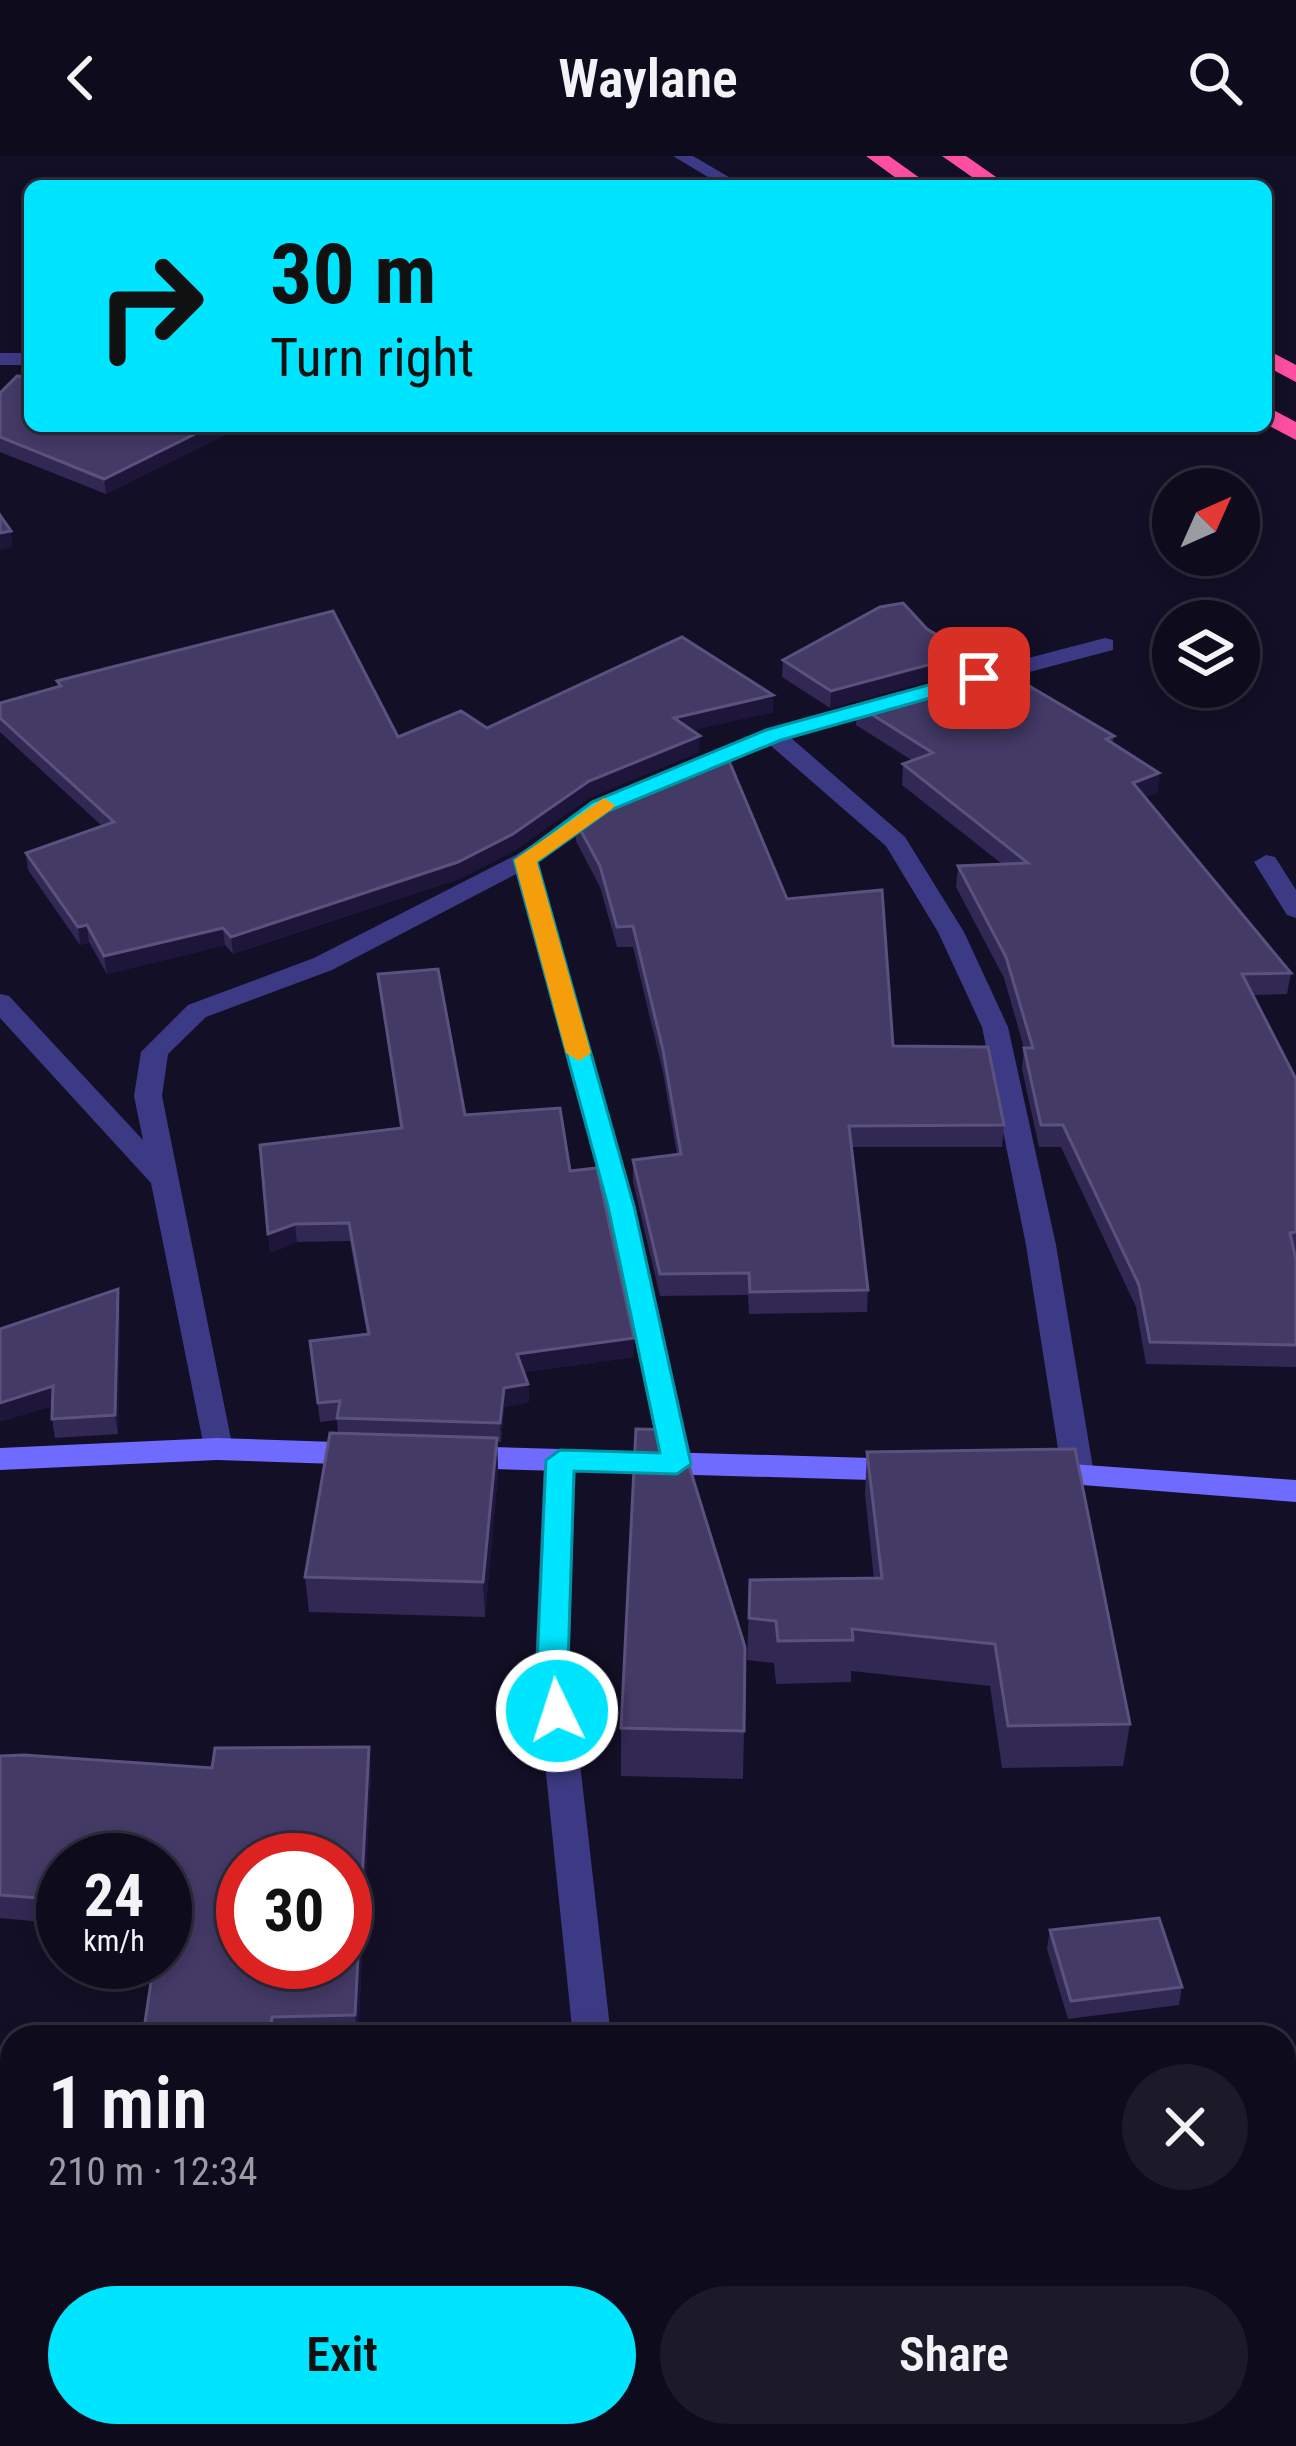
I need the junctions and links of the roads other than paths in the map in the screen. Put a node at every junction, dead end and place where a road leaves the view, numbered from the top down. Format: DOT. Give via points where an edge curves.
graph roads {
  1 [pos="681,156"];
  2 [pos="876,156"];
  3 [pos="952,156"];
  4 [pos="725,180"];
  5 [pos="912,180"];
  6 [pos="990,180"];
  7 [pos="1105,645"];
  8 [pos="773,735"];
  9 [pos="665,780"];
  10 [pos="622,798"];
  11 [pos="525,860"];
  12 [pos="1266,862"];
  13 [pos="1296,910"];
  14 [pos="0,1002"];
  15 [pos="161,1177"];
  16 [pos="217,1449"];
  17 [pos="0,1459"];
  18 [pos="560,1460"];
  19 [pos="677,1464"];
  20 [pos="937,1471"];
  21 [pos="1007,1472"];
  22 [pos="1078,1474"];
  23 [pos="1296,1491"];
  24 [pos="591,2025"];
  1 -- 4 [label="street"];
  2 -- 5 [label="highway"];
  3 -- 6 [label="highway"];
  7 -- 8 [label="street"];
  8 -- 9 [label="street"];
  8 -- 22 [label="street" via="896,842 995,1028"];
  10 -- 11 [label="street"];
  11 -- 15 [label="street" via="323,964 196,1011 155,1052 148,1096"];
  11 -- 19 [label="street" via="621,1206"];
  12 -- 13 [label="street"];
  14 -- 15 [label="street"];
  15 -- 16 [label="street"];
  16 -- 17 [label="street"];
  16 -- 18 [label="street"];
  18 -- 19 [label="street"];
  18 -- 24 [label="street" via="552,1666"];
  19 -- 20 [label="street"];
  21 -- 22 [label="street"];
  22 -- 23 [label="street"];
}
